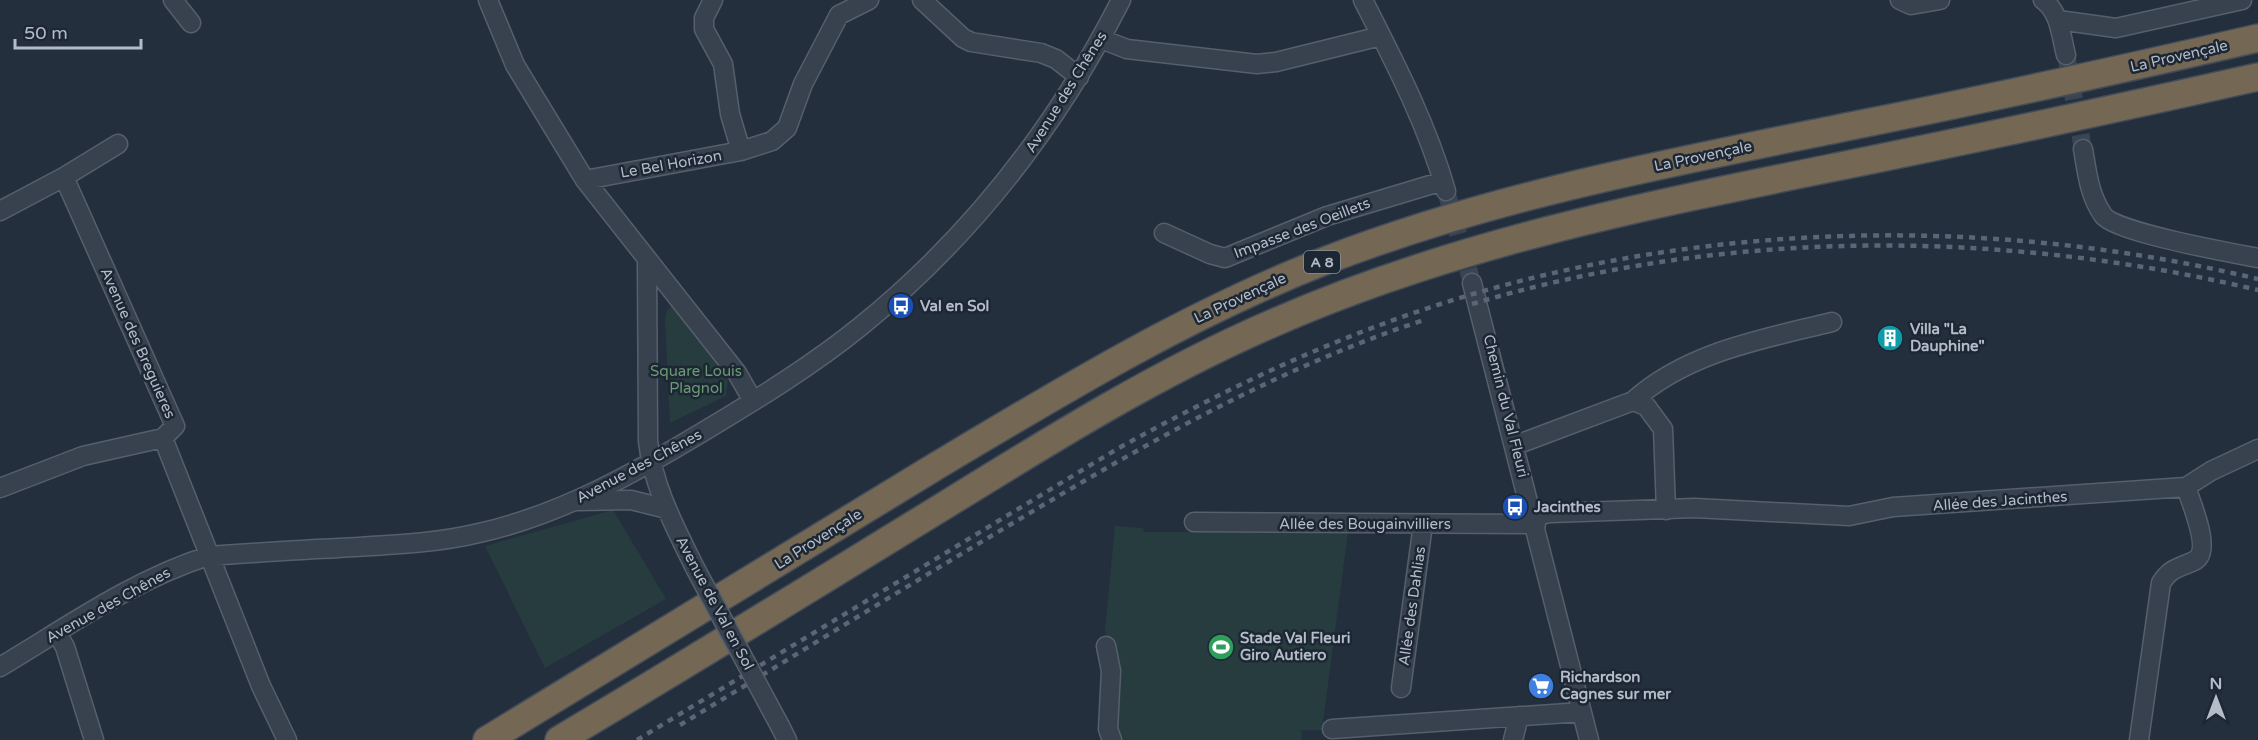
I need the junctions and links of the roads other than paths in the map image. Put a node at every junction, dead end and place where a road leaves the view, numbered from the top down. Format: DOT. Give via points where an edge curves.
graph roads {
  1 [pos="173,0"];
  2 [pos="489,0"];
  3 [pos="713,0"];
  4 [pos="869,0"];
  5 [pos="922,0"];
  6 [pos="1121,0"];
  7 [pos="1363,0"];
  8 [pos="1900,0"];
  9 [pos="1940,0"];
  10 [pos="2043,0"];
  11 [pos="2242,0"];
  12 [pos="2058,20"];
  13 [pos="191,23"];
  14 [pos="1381,36"];
  15 [pos="2258,38"];
  16 [pos="1101,39"];
  17 [pos="2066,55"];
  18 [pos="1079,77"];
  19 [pos="2258,77"];
  20 [pos="118,144"];
  21 [pos="2083,149"];
  22 [pos="741,151"];
  23 [pos="64,177"];
  24 [pos="585,180"];
  25 [pos="0,211"];
  26 [pos="1164,233"];
  27 [pos="2258,258"];
  28 [pos="647,261"];
  29 [pos="1472,283"];
  30 [pos="1832,322"];
  31 [pos="753,401"];
  32 [pos="1633,401"];
  33 [pos="163,438"];
  34 [pos="1516,445"];
  35 [pos="2258,449"];
  36 [pos="650,462"];
  37 [pos="2186,487"];
  38 [pos="0,488"];
  39 [pos="575,501"];
  40 [pos="667,510"];
  41 [pos="1666,510"];
  42 [pos="1535,520"];
  43 [pos="1194,522"];
  44 [pos="1422,524"];
  45 [pos="208,556"];
  46 [pos="57,633"];
  47 [pos="1107,646"];
  48 [pos="0,667"];
  49 [pos="1401,688"];
  50 [pos="1582,712"];
  51 [pos="1519,716"];
  52 [pos="1332,729"];
  53 [pos="784,733"];
  54 [pos="94,740"];
  55 [pos="287,740"];
  56 [pos="487,740"];
  57 [pos="559,740"];
  58 [pos="1112,740"];
  59 [pos="1513,740"];
  60 [pos="1589,740"];
  61 [pos="2139,740"];
  1 -- 13 [label="street"];
  2 -- 24 [label="street" via="515,65"];
  3 -- 22 [label="street, Le Bel Horizon" via="704,18 704,29 723,64 730,114"];
  4 -- 22 [label="street" via="839,15 803,84 788,128 772,141"];
  5 -- 18 [label="street" via="971,42 1041,53"];
  6 -- 16 [label="street, Avenue des Chênes"];
  7 -- 14 [label="street"];
  8 -- 9 [label="street" via="1911,5"];
  10 -- 12 [label="street"];
  11 -- 12 [label="street" via="2116,28"];
  12 -- 17 [label="street"];
  14 -- 16 [label="street" via="1257,64 1127,49"];
  14 -- 26 [label="street, Impasse des Oeillets" via="1429,142 1444,186 1327,216 1225,258"];
  15 -- 56 [label="highway, La Provençale / A 8" via="1580,183 1416,229 1329,260 1239,298 1124,356"];
  16 -- 18 [label="street, Avenue des Chênes"];
  18 -- 31 [label="street, Avenue des Chênes" via="1005,183 923,271 861,326"];
  19 -- 57 [label="highway, A 8" via="1669,201 1507,242 1340,296 1271,324 1134,393"];
  20 -- 23 [label="street"];
  21 -- 27 [label="street" via="2090,191 2104,218 2132,230"];
  22 -- 24 [label="street, Le Bel Horizon"];
  23 -- 25 [label="street"];
  23 -- 33 [label="street, Avenue des Breguieres" via="175,426"];
  24 -- 28 [label="street"];
  28 -- 31 [label="street" via="737,373"];
  28 -- 36 [label="street, Avenue de Val en Sol"];
  29 -- 34 [label="street, Chemin du Val Fleuri"];
  30 -- 32 [label="street" via="1731,346 1653,383"];
  31 -- 36 [label="street, Avenue des Chênes"];
  32 -- 34 [label="street"];
  32 -- 41 [label="street" via="1646,406 1663,429"];
  33 -- 38 [label="street" via="83,456"];
  33 -- 45 [label="street, Avenue des Breguieres"];
  34 -- 42 [label="street, Chemin du Val Fleuri"];
  35 -- 37 [label="street"];
  36 -- 39 [label="street, Avenue des Chênes"];
  36 -- 40 [label="street, Avenue de Val en Sol"];
  37 -- 41 [label="street, Allée des Jacinthes" via="1893,507 1850,516"];
  37 -- 61 [label="street" via="2203,552 2196,560 2167,573 2161,583"];
  39 -- 40 [label="street" via="631,500"];
  39 -- 45 [label="street, Avenue des Chênes" via="500,528 442,541"];
  40 -- 53 [label="street, Avenue de Val en Sol, bridge"];
  41 -- 42 [label="street, Allée des Jacinthes" via="1551,513"];
  42 -- 44 [label="street, Allée des Bougainvilliers"];
  42 -- 50 [label="street, Chemin du Val Fleuri"];
  43 -- 44 [label="street, Allée des Bougainvilliers"];
  44 -- 49 [label="street, Allée des Dahlias"];
  45 -- 46 [label="street, Avenue des Chênes" via="167,570"];
  45 -- 55 [label="street, Avenue des Breguieres"];
  46 -- 48 [label="street, Avenue des Chênes"];
  46 -- 54 [label="street"];
  47 -- 58 [label="street" via="1111,671 1108,729"];
  50 -- 51 [label="street"];
  50 -- 60 [label="street, Chemin du Val Fleuri"];
  51 -- 52 [label="street"];
  51 -- 59 [label="street"];
}
